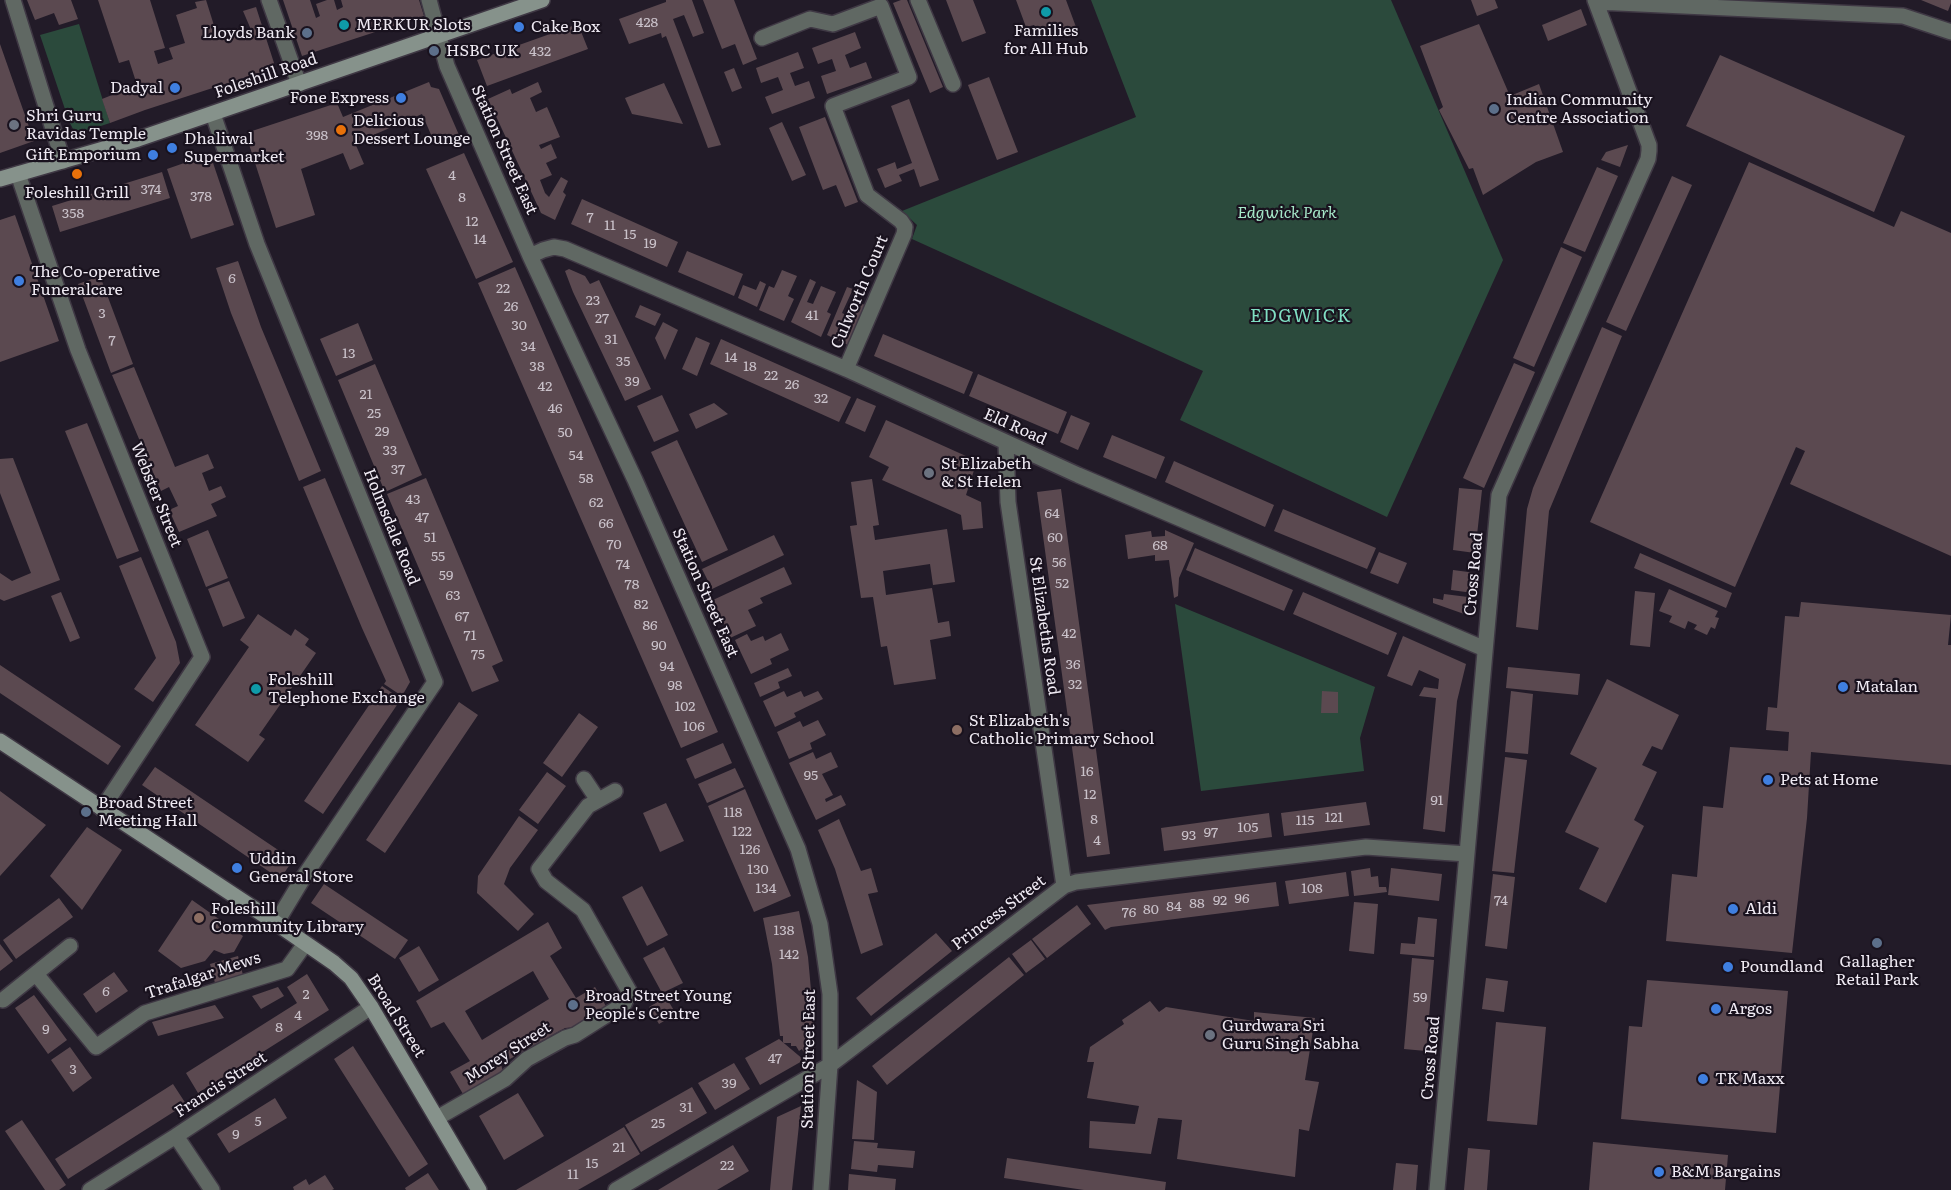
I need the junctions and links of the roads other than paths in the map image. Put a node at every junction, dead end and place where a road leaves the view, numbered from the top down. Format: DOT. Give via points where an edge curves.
graph roads {
  1 [pos="13,0"];
  2 [pos="269,0"];
  3 [pos="429,0"];
  4 [pos="542,0"];
  5 [pos="918,0"];
  6 [pos="1596,1"];
  7 [pos="1951,32"];
  8 [pos="438,36"];
  9 [pos="762,38"];
  10 [pos="299,84"];
  11 [pos="953,84"];
  12 [pos="213,114"];
  13 [pos="63,160"];
  14 [pos="18,174"];
  15 [pos="0,179"];
  16 [pos="530,256"];
  17 [pos="846,369"];
  18 [pos="1006,443"];
  19 [pos="1485,650"];
  20 [pos="0,741"];
  21 [pos="584,778"];
  22 [pos="615,790"];
  23 [pos="598,800"];
  24 [pos="102,809"];
  25 [pos="1467,854"];
  26 [pos="1064,886"];
  27 [pos="276,923"];
  28 [pos="305,944"];
  29 [pos="70,946"];
  30 [pos="36,974"];
  31 [pos="3,1000"];
  32 [pos="371,1007"];
  33 [pos="830,1065"];
  34 [pos="437,1118"];
  35 [pos="176,1136"];
  36 [pos="90,1190"];
  37 [pos="212,1190"];
  38 [pos="479,1190"];
  39 [pos="616,1190"];
  40 [pos="820,1190"];
  41 [pos="1437,1190"];
  1 -- 13 [label="street"];
  2 -- 10 [label="street"];
  3 -- 8 [label="street, Station Street East"];
  4 -- 8 [label="street, Foleshill Road"];
  5 -- 11 [label="street"];
  6 -- 7 [label="street" via="1903,16"];
  6 -- 19 [label="street, Cross Road" via="1649,145 1648,159 1499,495"];
  8 -- 10 [label="street, Foleshill Road"];
  8 -- 16 [label="street, Station Street East" via="447,66"];
  9 -- 17 [label="street, Culworth Court" via="810,20 833,24 882,6 909,77 833,106 867,195 905,227"];
  10 -- 12 [label="street, Foleshill Road"];
  12 -- 13 [label="street, Foleshill Road"];
  12 -- 27 [label="street, Holmsdale Road" via="256,244 435,682"];
  13 -- 14 [label="street, Foleshill Road"];
  14 -- 15 [label="street, Foleshill Road"];
  14 -- 24 [label="street, Webster Street" via="78,350 202,657"];
  16 -- 17 [label="street, Eld Road" via="554,247 565,249"];
  16 -- 33 [label="street, Station Street East" via="635,480 798,849 827,964"];
  17 -- 18 [label="street, Eld Road"];
  18 -- 19 [label="street, Eld Road"];
  18 -- 26 [label="street, St Elizabeths Road" via="1008,502"];
  19 -- 25 [label="street, Cross Road"];
  20 -- 24 [label="street, Broad Street"];
  21 -- 23 [label="street"];
  22 -- 23 [label="street, Morey Street"];
  23 -- 34 [label="street, Morey Street" via="588,806 539,869 546,881 583,910 629,991 624,1004 527,1059 505,1079"];
  24 -- 27 [label="street, Broad Street"];
  25 -- 26 [label="street, Princess Street" via="1366,847"];
  25 -- 41 [label="street, Cross Road"];
  26 -- 33 [label="street, Princess Street"];
  27 -- 28 [label="street, Broad Street"];
  28 -- 30 [label="street, Trafalgar Mews" via="287,969 145,1013 96,1047"];
  28 -- 32 [label="street, Broad Street" via="351,978"];
  29 -- 30 [label="street"];
  30 -- 31 [label="street"];
  32 -- 34 [label="street, Broad Street"];
  32 -- 35 [label="street, Francis Street"];
  33 -- 39 [label="street, Princess Street"];
  33 -- 40 [label="street, Station Street East"];
  34 -- 38 [label="street, Broad Street"];
  35 -- 36 [label="street, Francis Street"];
  35 -- 37 [label="street"];
}
